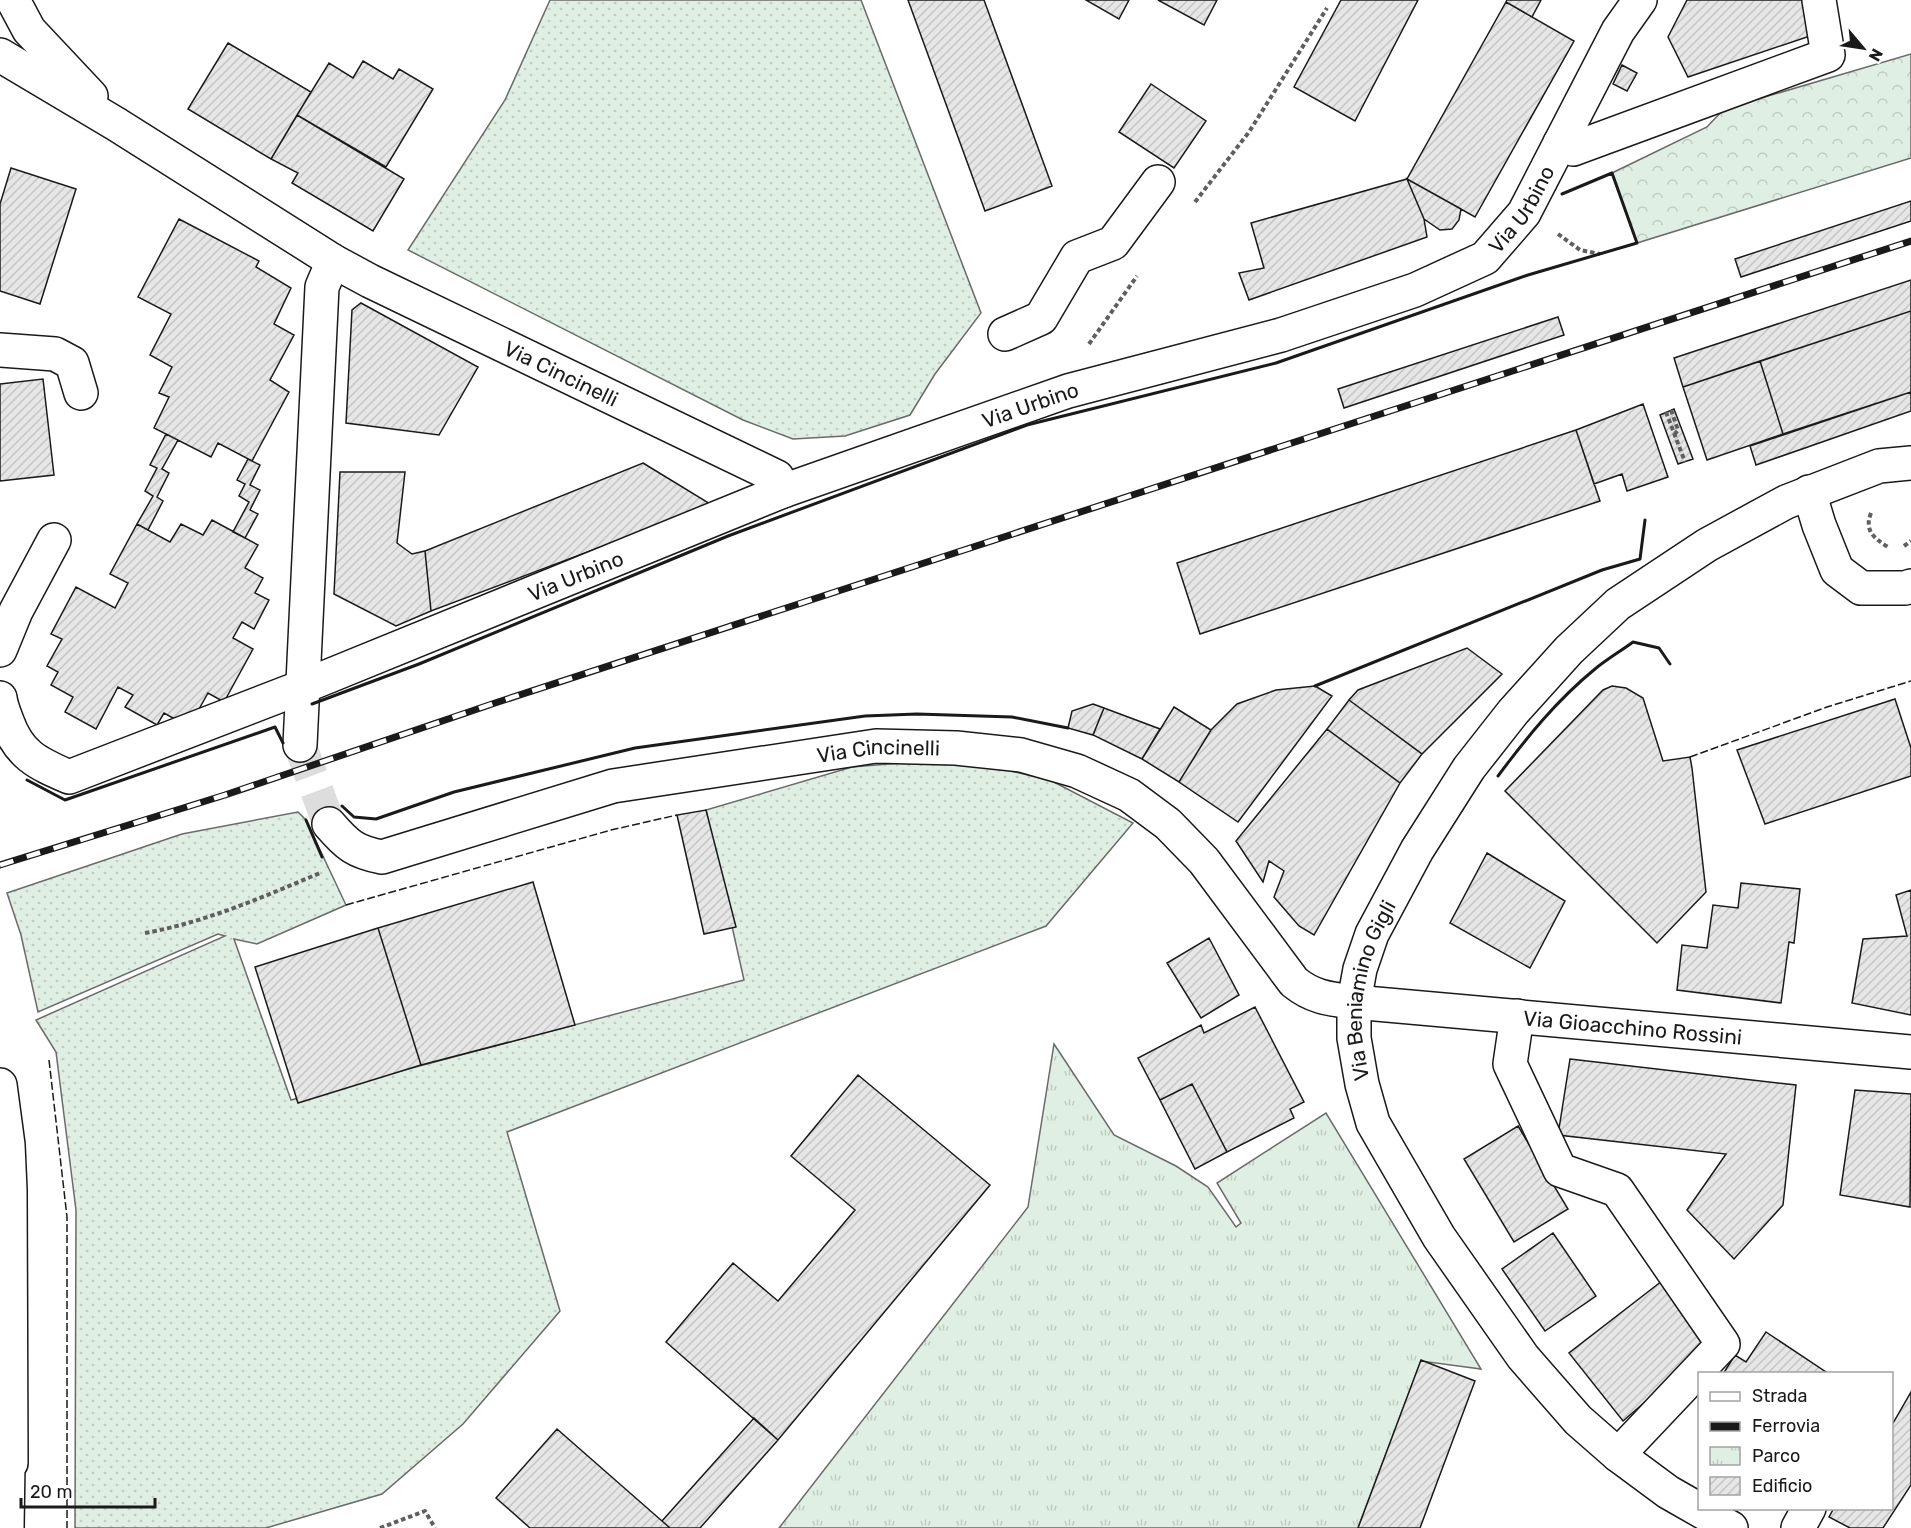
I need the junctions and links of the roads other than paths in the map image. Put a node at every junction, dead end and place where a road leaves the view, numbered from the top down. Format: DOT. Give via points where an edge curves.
graph roads {
  1 [pos="14,0"];
  2 [pos="1640,0"];
  3 [pos="1819,0"];
  4 [pos="0,55"];
  5 [pos="116,124"];
  6 [pos="1560,143"];
  7 [pos="1158,182"];
  8 [pos="333,261"];
  9 [pos="1005,334"];
  10 [pos="0,350"];
  11 [pos="81,393"];
  12 [pos="1911,463"];
  13 [pos="783,491"];
  14 [pos="1809,492"];
  15 [pos="54,540"];
  16 [pos="1911,586"];
  17 [pos="0,650"];
  18 [pos="302,687"];
  19 [pos="0,698"];
  20 [pos="300,745"];
  21 [pos="338,835"];
  22 [pos="1354,1002"];
  23 [pos="1517,1016"];
  24 [pos="1911,1052"];
  25 [pos="1,1089"];
  26 [pos="4,1141"];
  27 [pos="1618,1455"];
  28 [pos="1698,1509"];
  29 [pos="1700,1510"];
  30 [pos="1808,1510"];
  31 [pos="7,1528"];
  32 [pos="1731,1528"];
  33 [pos="1798,1528"];
  1 -- 5 [label="street, Via Cincinelli" via="29,30"];
  2 -- 6 [label="street, Via Urbino" via="1618,31"];
  3 -- 6 [label="street" via="1827,55 1573,149"];
  4 -- 5 [label="street, Via Cincinelli"];
  5 -- 8 [label="street, Via Cincinelli"];
  6 -- 13 [label="street, Via Urbino" via="1524,213 1485,258 1415,290 1281,335 1068,391"];
  7 -- 9 [label="street" via="1113,243 1077,257 1041,318"];
  8 -- 13 [label="street, Via Cincinelli" via="777,477"];
  8 -- 18 [label="street" via="322,287"];
  10 -- 11 [label="street" via="55,354 72,363"];
  12 -- 14 [label="street, Via Beniamino Gigli" via="1879,466"];
  13 -- 18 [label="street, Via Urbino"];
  14 -- 16 [label="street" via="1837,570 1861,588"];
  14 -- 22 [label="street, Via Beniamino Gigli" via="1707,545 1618,604 1569,650 1513,712 1469,768 1417,850 1372,934"];
  15 -- 17 [label="street"];
  18 -- 19 [label="street, Via Urbino" via="69,777 26,755 12,735"];
  18 -- 20 [label="street"];
  21 -- 22 [label="street, Via Cincinelli" via="363,854 382,857 613,786 876,746 1022,755 1077,771 1129,795 1168,824 1204,861 1294,982 1308,993"];
  22 -- 23 [label="street, Via Gioacchino Rossini"];
  22 -- 27 [label="street, Via Beniamino Gigli" via="1354,1038 1373,1123 1439,1237 1523,1357 1578,1420"];
  23 -- 24 [label="street, Via Gioacchino Rossini"];
  23 -- 27 [label="street" via="1510,1064 1560,1170 1617,1190 1723,1344"];
  25 -- 26 [label="street"];
  26 -- 31 [label="street" via="10,1190 11,1463"];
  27 -- 28 [label="street, Via Beniamino Gigli"];
  29 -- 32 [label="street, Via Beniamino Gigli"];
  30 -- 33 [label="street"];
}
